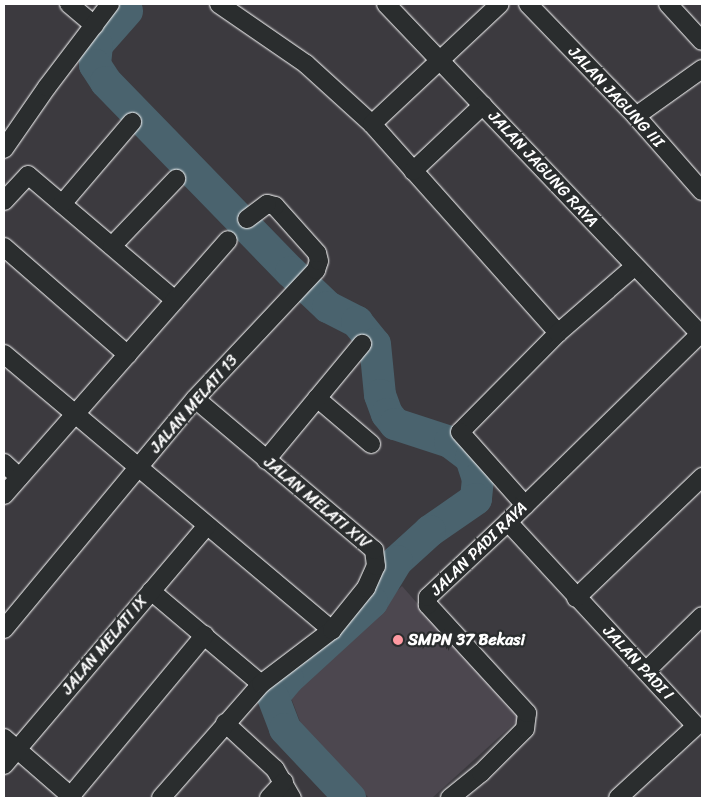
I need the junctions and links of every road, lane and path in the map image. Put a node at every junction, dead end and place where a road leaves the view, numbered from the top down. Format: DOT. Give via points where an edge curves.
graph roads {
  1 [pos="69,4"];
  2 [pos="110,4"];
  3 [pos="219,4"];
  4 [pos="386,4"];
  5 [pos="500,4"];
  6 [pos="528,4"];
  7 [pos="668,4"];
  8 [pos="94,25"];
  9 [pos="702,41"];
  10 [pos="440,59"];
  11 [pos="702,69"];
  12 [pos="483,105"];
  13 [pos="636,116"];
  14 [pos="132,122"];
  15 [pos="372,124"];
  16 [pos="4,149"];
  17 [pos="414,171"];
  18 [pos="176,179"];
  19 [pos="702,191"];
  20 [pos="4,201"];
  21 [pos="62,204"];
  22 [pos="247,218"];
  23 [pos="228,240"];
  24 [pos="112,246"];
  25 [pos="4,247"];
  26 [pos="634,267"];
  27 [pos="175,300"];
  28 [pos="558,333"];
  29 [pos="701,333"];
  30 [pos="362,344"];
  31 [pos="4,354"];
  32 [pos="128,355"];
  33 [pos="317,398"];
  34 [pos="196,399"];
  35 [pos="74,415"];
  36 [pos="371,444"];
  37 [pos="266,460"];
  38 [pos="4,464"];
  39 [pos="138,468"];
  40 [pos="19,477"];
  41 [pos="702,477"];
  42 [pos="4,495"];
  43 [pos="524,505"];
  44 [pos="508,522"];
  45 [pos="207,526"];
  46 [pos="151,591"];
  47 [pos="576,598"];
  48 [pos="702,616"];
  49 [pos="4,629"];
  50 [pos="332,630"];
  51 [pos="205,635"];
  52 [pos="646,671"];
  53 [pos="261,684"];
  54 [pos="226,723"];
  55 [pos="699,729"];
  56 [pos="4,738"];
  57 [pos="17,749"];
  58 [pos="4,765"];
  59 [pos="284,782"];
  60 [pos="71,798"];
  61 [pos="160,798"];
  62 [pos="269,798"];
  63 [pos="292,798"];
  64 [pos="450,798"];
  65 [pos="618,798"];
  1 -- 8 [label="street"];
  2 -- 8 [label="street"];
  3 -- 15 [label="street" via="306,64"];
  4 -- 10 [label="street, JALAN JAGUNG RAYA"];
  5 -- 10 [label="street"];
  6 -- 13 [label="street, JALAN JAGUNG III"];
  7 -- 9 [label="street"];
  8 -- 16 [label="street"];
  10 -- 12 [label="street, JALAN JAGUNG RAYA"];
  10 -- 15 [label="street"];
  11 -- 13 [label="street"];
  12 -- 17 [label="street"];
  12 -- 26 [label="street, JALAN JAGUNG RAYA"];
  13 -- 19 [label="street, JALAN JAGUNG III"];
  14 -- 21 [label="street"];
  15 -- 17 [label="street"];
  17 -- 28 [label="street"];
  18 -- 24 [label="street"];
  20 -- 21 [label="street" via="27,175"];
  21 -- 24 [label="street"];
  22 -- 34 [label="street, JALAN MELATI 13" via="267,204 275,206 317,253 319,261 316,270"];
  23 -- 27 [label="street"];
  24 -- 27 [label="street"];
  25 -- 32 [label="street"];
  26 -- 28 [label="street"];
  26 -- 29 [label="street, JALAN JAGUNG RAYA"];
  27 -- 32 [label="street"];
  28 -- 43 [label="street" via="460,432"];
  29 -- 43 [label="street, JALAN PADI RAYA"];
  30 -- 33 [label="street"];
  31 -- 35 [label="street"];
  32 -- 35 [label="street"];
  33 -- 36 [label="street"];
  33 -- 37 [label="street"];
  34 -- 37 [label="street, JALAN MELATI XIV"];
  34 -- 39 [label="street, JALAN MELATI 13"];
  35 -- 39 [label="street"];
  35 -- 40 [label="street"];
  37 -- 50 [label="street, JALAN MELATI XIV" via="374,550 376,566 372,577"];
  38 -- 40 [label="street"];
  39 -- 45 [label="street"];
  39 -- 49 [label="street, JALAN MELATI 13"];
  40 -- 42 [label="street"];
  41 -- 47 [label="street"];
  43 -- 44 [label="street, JALAN PADI RAYA"];
  44 -- 47 [label="street, JALAN PADI I"];
  44 -- 64 [label="street, JALAN PADI RAYA" via="427,601 526,713 525,729 481,773"];
  45 -- 46 [label="street, JALAN MELATI IX"];
  45 -- 50 [label="street"];
  46 -- 51 [label="street"];
  46 -- 57 [label="street, JALAN MELATI IX"];
  47 -- 52 [label="street, JALAN PADI I"];
  48 -- 52 [label="street"];
  50 -- 53 [label="street, JALAN MELATI XIV"];
  51 -- 53 [label="street"];
  51 -- 60 [label="street"];
  52 -- 55 [label="street, JALAN PADI I"];
  53 -- 54 [label="street, JALAN MELATI XIV"];
  54 -- 59 [label="street" via="275,769"];
  54 -- 61 [label="street, JALAN MELATI XIV"];
  55 -- 65 [label="street, JALAN PADI I"];
  56 -- 57 [label="street"];
  57 -- 58 [label="street, JALAN MELATI IX"];
  57 -- 60 [label="street"];
  59 -- 62 [label="street"];
  59 -- 63 [label="street"];
}
